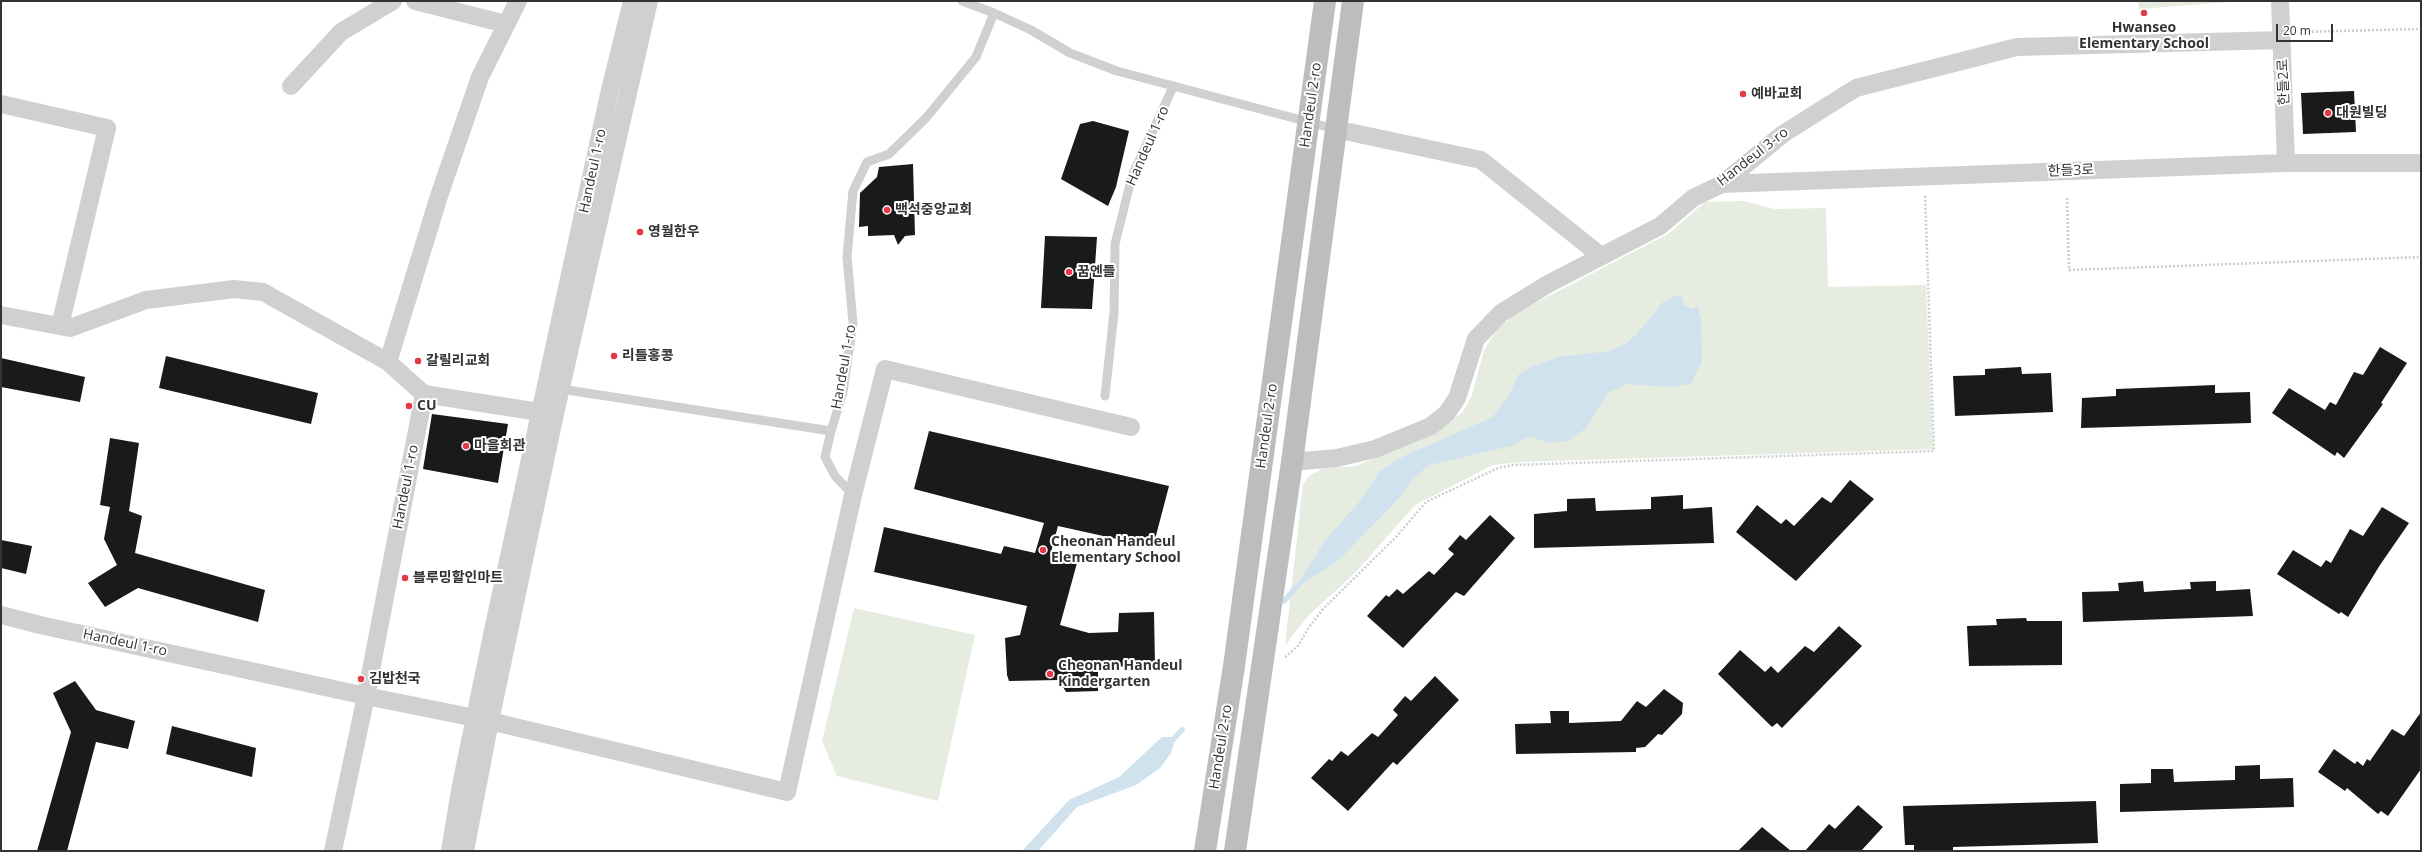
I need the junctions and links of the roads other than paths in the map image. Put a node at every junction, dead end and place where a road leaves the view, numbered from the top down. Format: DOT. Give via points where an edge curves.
graph roads {
  1 [pos="393,1"];
  2 [pos="415,1"];
  3 [pos="518,1"];
  4 [pos="632,1"];
  5 [pos="649,1"];
  6 [pos="962,1"];
  7 [pos="1325,1"];
  8 [pos="1352,1"];
  9 [pos="2280,1"];
  10 [pos="994,12"];
  11 [pos="506,24"];
  12 [pos="2282,36"];
  13 [pos="291,86"];
  14 [pos="1173,87"];
  15 [pos="1,104"];
  16 [pos="1308,122"];
  17 [pos="1335,129"];
  18 [pos="2286,163"];
  19 [pos="2421,163"];
  20 [pos="1722,184"];
  21 [pos="1601,256"];
  22 [pos="1,315"];
  23 [pos="60,326"];
  24 [pos="388,362"];
  25 [pos="561,390"];
  26 [pos="424,394"];
  27 [pos="1105,396"];
  28 [pos="548,413"];
  29 [pos="1131,427"];
  30 [pos="831,431"];
  31 [pos="1292,462"];
  32 [pos="854,495"];
  33 [pos="1,615"];
  34 [pos="366,696"];
  35 [pos="482,719"];
  36 [pos="333,851"];
  37 [pos="450,851"];
  38 [pos="465,851"];
  39 [pos="1205,851"];
  40 [pos="1235,851"];
  1 -- 13 [label="street" via="341,32"];
  2 -- 11 [label="street"];
  3 -- 11 [label="street"];
  4 -- 28 [label="street, Handeul 1-ro" via="609,94"];
  5 -- 25 [label="street, Handeul 1-ro"];
  6 -- 10 [label="lane, Handeul 1-ro"];
  7 -- 16 [label="street, Handeul 2-ro"];
  8 -- 17 [label="street, Handeul 2-ro"];
  9 -- 12 [label="street, 한들2로"];
  10 -- 14 [label="lane, Handeul 1-ro" via="1070,53 1117,71"];
  10 -- 30 [label="lane, Handeul 1-ro" via="976,57 926,118 889,154 867,162 853,191 848,257 853,323 843,392"];
  11 -- 24 [label="street" via="480,77"];
  12 -- 18 [label="street, 한들2로"];
  12 -- 20 [label="street, Handeul 3-ro" via="2018,47 1856,88 1782,134"];
  14 -- 16 [label="lane, Handeul 1-ro"];
  14 -- 27 [label="lane, Handeul 1-ro" via="1132,176 1115,244 1114,313"];
  15 -- 23 [label="street" via="107,128"];
  16 -- 17 [label="lane, Handeul 1-ro"];
  16 -- 39 [label="street, Handeul 2-ro" via="1234,666"];
  17 -- 21 [label="street" via="1481,160"];
  17 -- 31 [label="street, Handeul 2-ro"];
  18 -- 19 [label="street, 한들3로"];
  18 -- 20 [label="street, 한들3로"];
  20 -- 21 [label="street, Handeul 3-ro" via="1693,198 1660,226"];
  21 -- 31 [label="street, Handeul 3-ro" via="1501,313 1476,339 1457,398 1447,413 1431,426 1375,449 1337,458"];
  22 -- 23 [label="street"];
  23 -- 24 [label="street" via="70,328 146,300 234,289 263,292"];
  24 -- 26 [label="street"];
  25 -- 28 [label="street, Handeul 1-ro"];
  25 -- 30 [label="lane"];
  26 -- 28 [label="street"];
  26 -- 34 [label="street, Handeul 1-ro"];
  28 -- 35 [label="street, Handeul 1-ro"];
  29 -- 32 [label="street" via="885,369"];
  30 -- 32 [label="lane, Handeul 1-ro" via="825,457 835,476"];
  31 -- 40 [label="street, Handeul 2-ro"];
  32 -- 35 [label="street" via="787,792"];
  33 -- 34 [label="street, Handeul 1-ro"];
  34 -- 35 [label="street, Handeul 1-ro"];
  34 -- 36 [label="street, Handeul 1-ro"];
  35 -- 37 [label="street, Handeul 1-ro"];
  35 -- 38 [label="street, Handeul 1-ro"];
}
